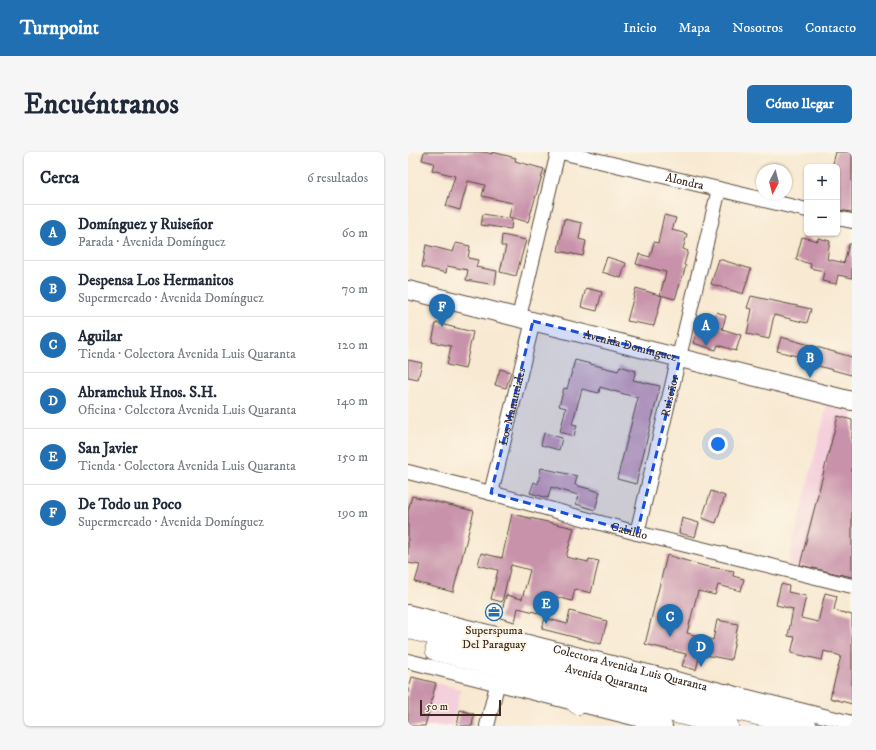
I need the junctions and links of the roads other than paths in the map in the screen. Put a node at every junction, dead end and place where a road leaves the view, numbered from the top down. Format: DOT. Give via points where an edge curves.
graph roads {
  1 [pos="558,152"];
  2 [pos="561,152"];
  3 [pos="719,189"];
  4 [pos="804,209"];
  5 [pos="840,219"];
  6 [pos="852,221"];
  7 [pos="408,290"];
  8 [pos="526,319"];
  9 [pos="680,358"];
  10 [pos="852,401"];
  11 [pos="408,472"];
  12 [pos="491,493"];
  13 [pos="637,533"];
  14 [pos="852,586"];
  15 [pos="408,612"];
  16 [pos="408,628"];
  17 [pos="408,643"];
  18 [pos="408,661"];
  19 [pos="552,681"];
  20 [pos="497,684"];
  21 [pos="578,704"];
  22 [pos="723,715"];
  23 [pos="852,723"];
  24 [pos="487,726"];
  25 [pos="665,726"];
  26 [pos="806,726"];
  1 -- 8 [label="street, Los Manantiales"];
  2 -- 3 [label="street, Alondra"];
  3 -- 4 [label="street, Alondra"];
  3 -- 9 [label="street, Ruiseñor"];
  5 -- 6 [label="street"];
  7 -- 8 [label="main road, Avenida Domínguez"];
  8 -- 9 [label="main road, Avenida Domínguez"];
  8 -- 12 [label="street, Los Manantiales"];
  9 -- 10 [label="main road, Avenida Domínguez"];
  9 -- 13 [label="street, Ruiseñor"];
  11 -- 12 [label="street, Cabildo"];
  12 -- 13 [label="street, Cabildo"];
  13 -- 14 [label="street, Cabildo"];
  15 -- 22 [label="street, Colectora Avenida Luis Quaranta"];
  16 -- 22 [label="highway, Avenida Quaranta" via="657,691"];
  17 -- 19 [label="highway, Avenida Quaranta"];
  18 -- 20 [label="street"];
  19 -- 21 [label="highway"];
  19 -- 22 [label="highway, Avenida Quaranta"];
  20 -- 21 [label="street"];
  20 -- 24 [label="street"];
  21 -- 25 [label="street"];
  22 -- 23 [label="street, Colectora Avenida Luis Quaranta"];
  22 -- 26 [label="highway, Avenida Quaranta"];
}
